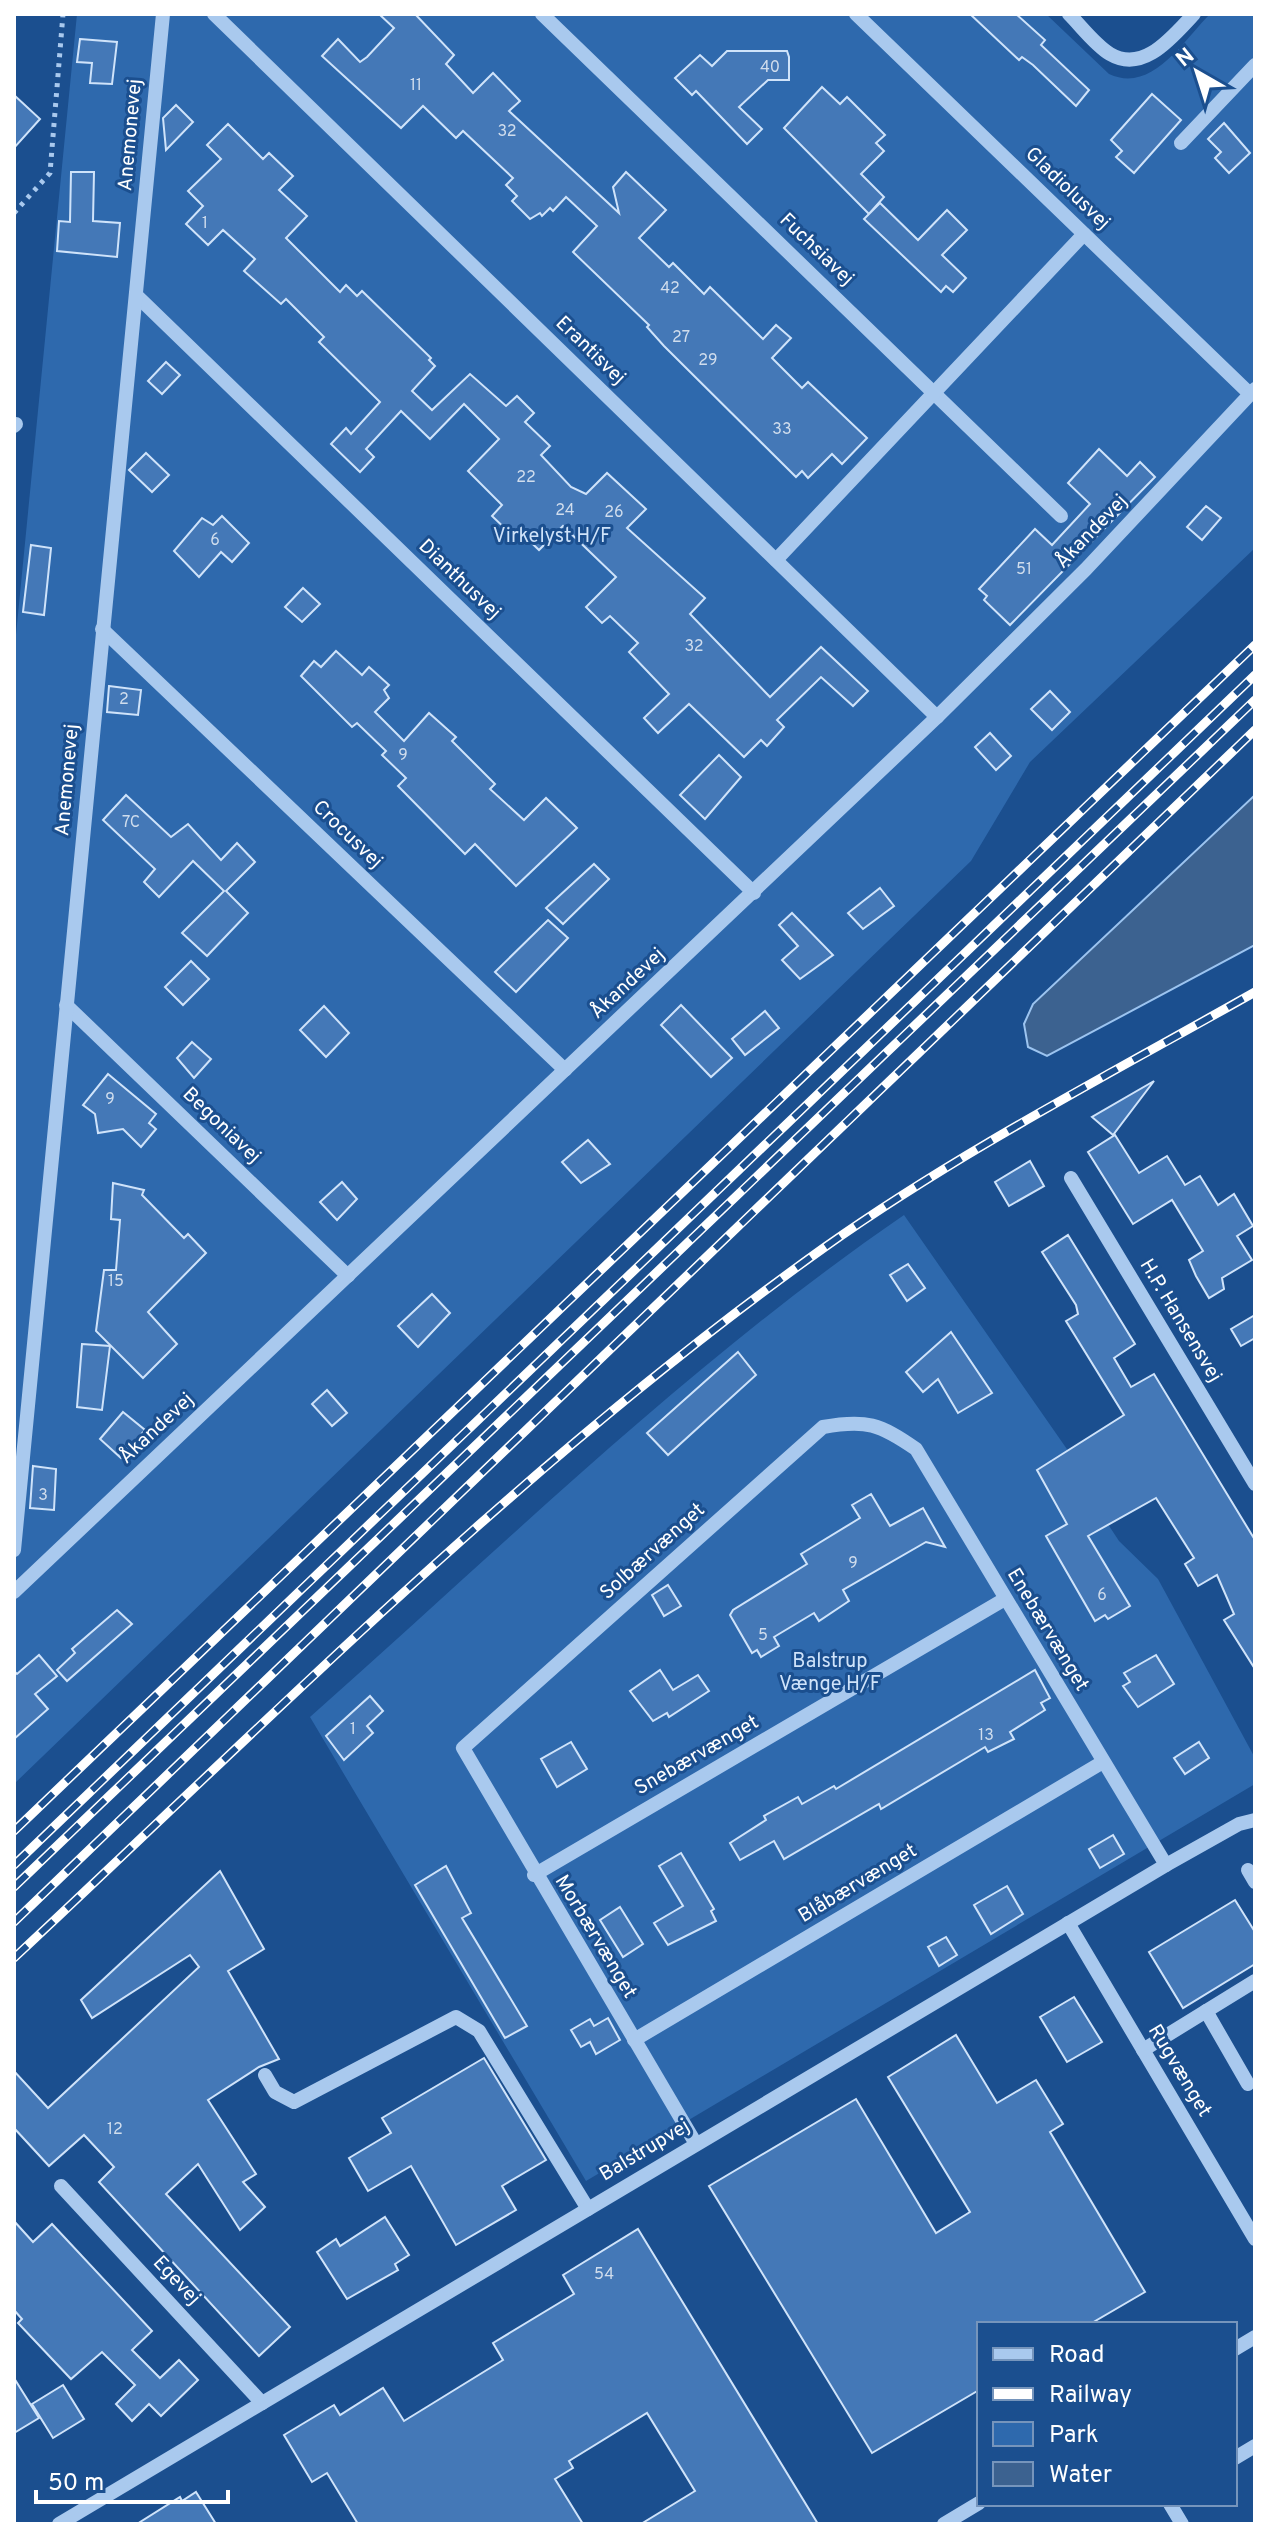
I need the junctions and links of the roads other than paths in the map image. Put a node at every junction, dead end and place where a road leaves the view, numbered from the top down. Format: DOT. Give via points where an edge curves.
graph roads {
  1 [pos="163,14"];
  2 [pos="214,14"];
  3 [pos="542,14"];
  4 [pos="856,14"];
  5 [pos="1069,14"];
  6 [pos="1194,14"];
  7 [pos="1255,65"];
  8 [pos="1181,143"];
  9 [pos="1084,234"];
  10 [pos="137,296"];
  11 [pos="1253,391"];
  12 [pos="934,392"];
  13 [pos="1061,516"];
  14 [pos="776,560"];
  15 [pos="102,629"];
  16 [pos="937,717"];
  17 [pos="754,893"];
  18 [pos="66,1005"];
  19 [pos="565,1070"];
  20 [pos="1071,1178"];
  21 [pos="348,1276"];
  22 [pos="884,1427"];
  23 [pos="1255,1484"];
  24 [pos="14,1550"];
  25 [pos="14,1592"];
  26 [pos="1005,1599"];
  27 [pos="463,1748"];
  28 [pos="1103,1762"];
  29 [pos="1255,1820"];
  30 [pos="1166,1865"];
  31 [pos="534,1875"];
  32 [pos="1068,1923"];
  33 [pos="1255,1981"];
  34 [pos="1206,2011"];
  35 [pos="634,2040"];
  36 [pos="1143,2050"];
  37 [pos="265,2075"];
  38 [pos="1248,2084"];
  39 [pos="696,2144"];
  40 [pos="61,2186"];
  41 [pos="588,2209"];
  42 [pos="1255,2239"];
  43 [pos="1255,2337"];
  44 [pos="1237,2348"];
  45 [pos="262,2403"];
  46 [pos="1255,2446"];
  47 [pos="1237,2457"];
  48 [pos="977,2504"];
  49 [pos="1171,2506"];
  50 [pos="59,2524"];
  51 [pos="944,2524"];
  52 [pos="1182,2524"];
  1 -- 10 [label="street, Anemonevej"];
  2 -- 14 [label="street, Erantisvej"];
  3 -- 12 [label="street, Fuchsiavej"];
  4 -- 9 [label="street, Gladiolusvej"];
  5 -- 6 [label="street" via="1110,55 1137,60 1165,45"];
  7 -- 8 [label="street"];
  9 -- 11 [label="street, Gladiolusvej"];
  9 -- 12 [label="street"];
  10 -- 15 [label="street, Anemonevej"];
  10 -- 17 [label="street, Dianthusvej"];
  11 -- 16 [label="street, Åkandevej"];
  12 -- 13 [label="street, Fuchsiavej"];
  12 -- 14 [label="street"];
  14 -- 16 [label="street, Erantisvej"];
  15 -- 18 [label="street, Anemonevej"];
  15 -- 19 [label="street, Crocusvej"];
  16 -- 17 [label="street, Åkandevej"];
  17 -- 19 [label="street, Åkandevej"];
  18 -- 21 [label="street, Begoniavej"];
  18 -- 24 [label="street, Anemonevej"];
  19 -- 21 [label="street, Åkandevej"];
  20 -- 23 [label="street, H.P. Hansensvej"];
  21 -- 25 [label="street, Åkandevej"];
  22 -- 26 [label="street, Enebærvænget" via="916,1449"];
  22 -- 27 [label="street, Solbærvænget" via="852,1422 823,1427"];
  26 -- 28 [label="street, Enebærvænget"];
  26 -- 31 [label="street, Snebærvænget"];
  27 -- 31 [label="street, Morbærvænget"];
  28 -- 30 [label="street, Enebærvænget"];
  28 -- 35 [label="street, Blåbærvænget"];
  29 -- 30 [label="street, Balstrupvej"];
  30 -- 32 [label="street, Balstrupvej"];
  31 -- 35 [label="street, Morbærvænget"];
  32 -- 36 [label="street, Rugvænget"];
  32 -- 39 [label="street, Balstrupvej"];
  33 -- 34 [label="street"];
  34 -- 36 [label="street"];
  34 -- 38 [label="street"];
  35 -- 39 [label="street, Morbærvænget"];
  36 -- 42 [label="street, Rugvænget"];
  37 -- 41 [label="street" via="275,2092 294,2102 456,2017 479,2031"];
  39 -- 41 [label="street, Balstrupvej"];
  40 -- 45 [label="street, Egevej"];
  41 -- 45 [label="street, Balstrupvej"];
  43 -- 44 [label="street"];
  45 -- 50 [label="street, Balstrupvej"];
  46 -- 47 [label="street"];
  48 -- 51 [label="street"];
  49 -- 52 [label="street"];
}
